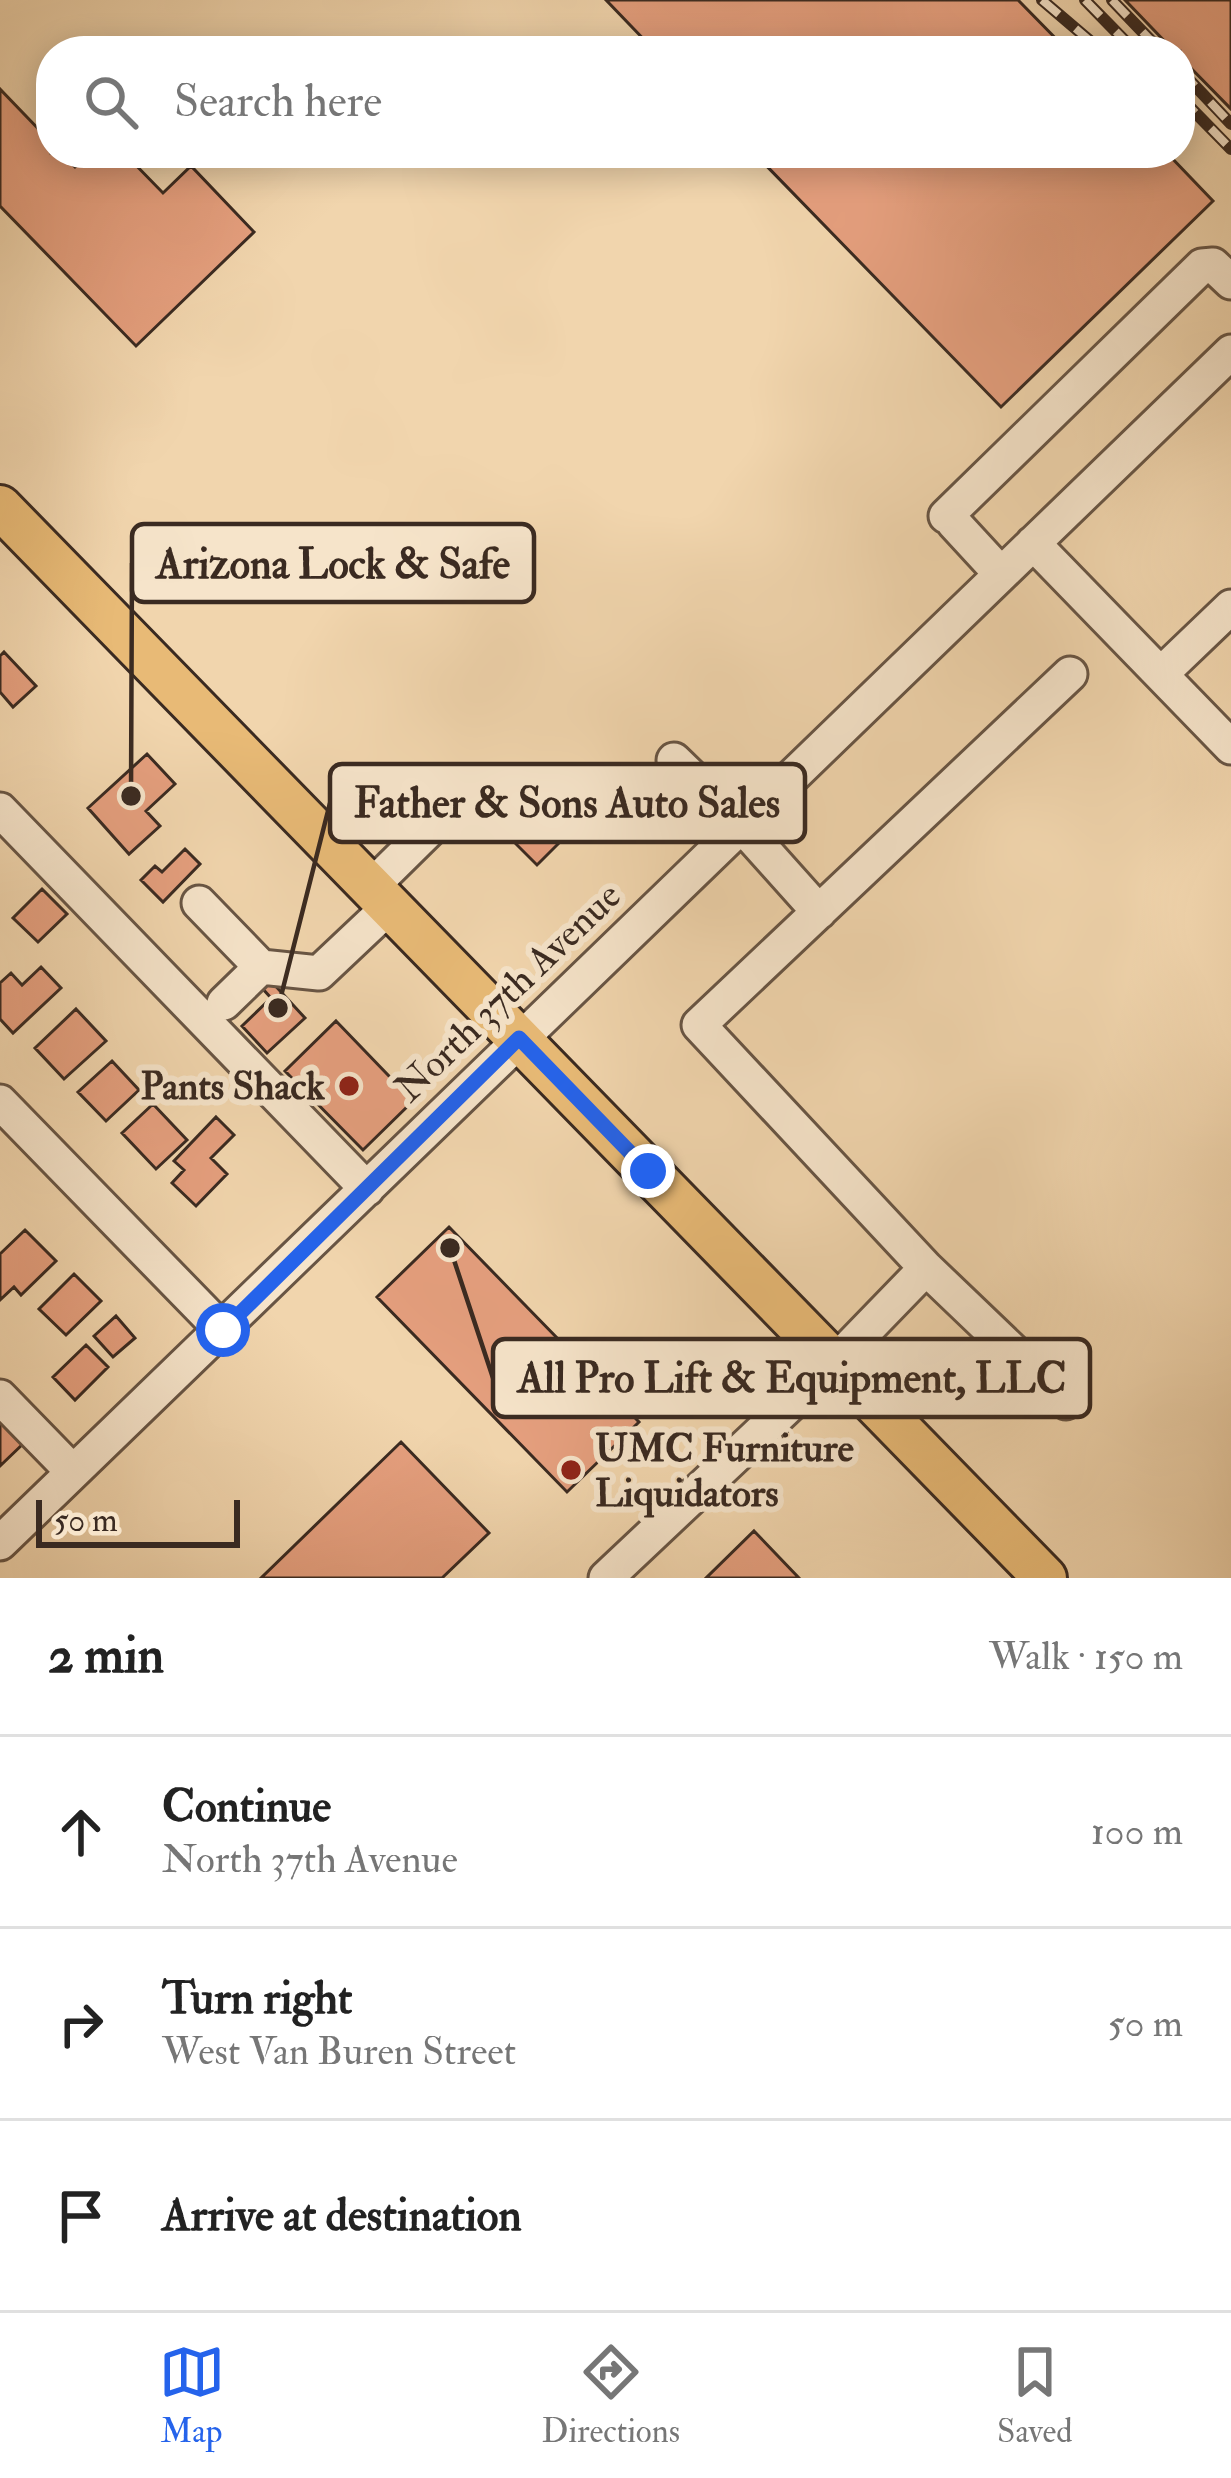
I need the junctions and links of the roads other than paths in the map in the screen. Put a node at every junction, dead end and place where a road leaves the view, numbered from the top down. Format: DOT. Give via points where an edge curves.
graph roads {
  1 [pos="1231,282"];
  2 [pos="1231,352"];
  3 [pos="0,507"];
  4 [pos="1033,543"];
  5 [pos="1001,574"];
  6 [pos="1231,607"];
  7 [pos="1070,674"];
  8 [pos="1160,674"];
  9 [pos="1231,747"];
  10 [pos="674,760"];
  11 [pos="0,810"];
  12 [pos="442,817"];
  13 [pos="742,826"];
  14 [pos="380,896"];
  15 [pos="199,903"];
  16 [pos="819,912"];
  17 [pos="261,967"];
  18 [pos="224,1003"];
  19 [pos="519,1038"];
  20 [pos="0,1102"];
  21 [pos="367,1189"];
  22 [pos="926,1268"];
  23 [pos="223,1330"];
  24 [pos="835,1362"];
  25 [pos="0,1397"];
  26 [pos="1066,1402"];
  27 [pos="73,1472"];
  28 [pos="0,1543"];
  29 [pos="605,1578"];
  30 [pos="1045,1578"];
  1 -- 5 [label="street" via="1213,265 1202,266 950,520"];
  2 -- 4 [label="street, North 37th Avenue"];
  3 -- 14 [label="main road"];
  4 -- 5 [label="street, North 37th Avenue"];
  4 -- 8 [label="street"];
  5 -- 13 [label="street, North 37th Avenue"];
  6 -- 8 [label="street"];
  7 -- 16 [label="street"];
  8 -- 9 [label="street"];
  10 -- 13 [label="street"];
  11 -- 21 [label="street"];
  12 -- 14 [label="street"];
  13 -- 16 [label="street"];
  13 -- 19 [label="street, North 37th Avenue"];
  14 -- 17 [label="street" via="319,973"];
  14 -- 19 [label="main road"];
  15 -- 17 [label="street"];
  16 -- 22 [label="street" via="699,1025"];
  17 -- 18 [label="street"];
  19 -- 21 [label="street, North 37th Avenue"];
  19 -- 24 [label="main road"];
  20 -- 23 [label="street"];
  21 -- 23 [label="street, North 37th Avenue"];
  22 -- 24 [label="street"];
  22 -- 26 [label="street"];
  23 -- 27 [label="street, North 37th Avenue"];
  24 -- 29 [label="street"];
  24 -- 30 [label="main road"];
  25 -- 27 [label="street"];
  27 -- 28 [label="street, North 37th Avenue"];
}
